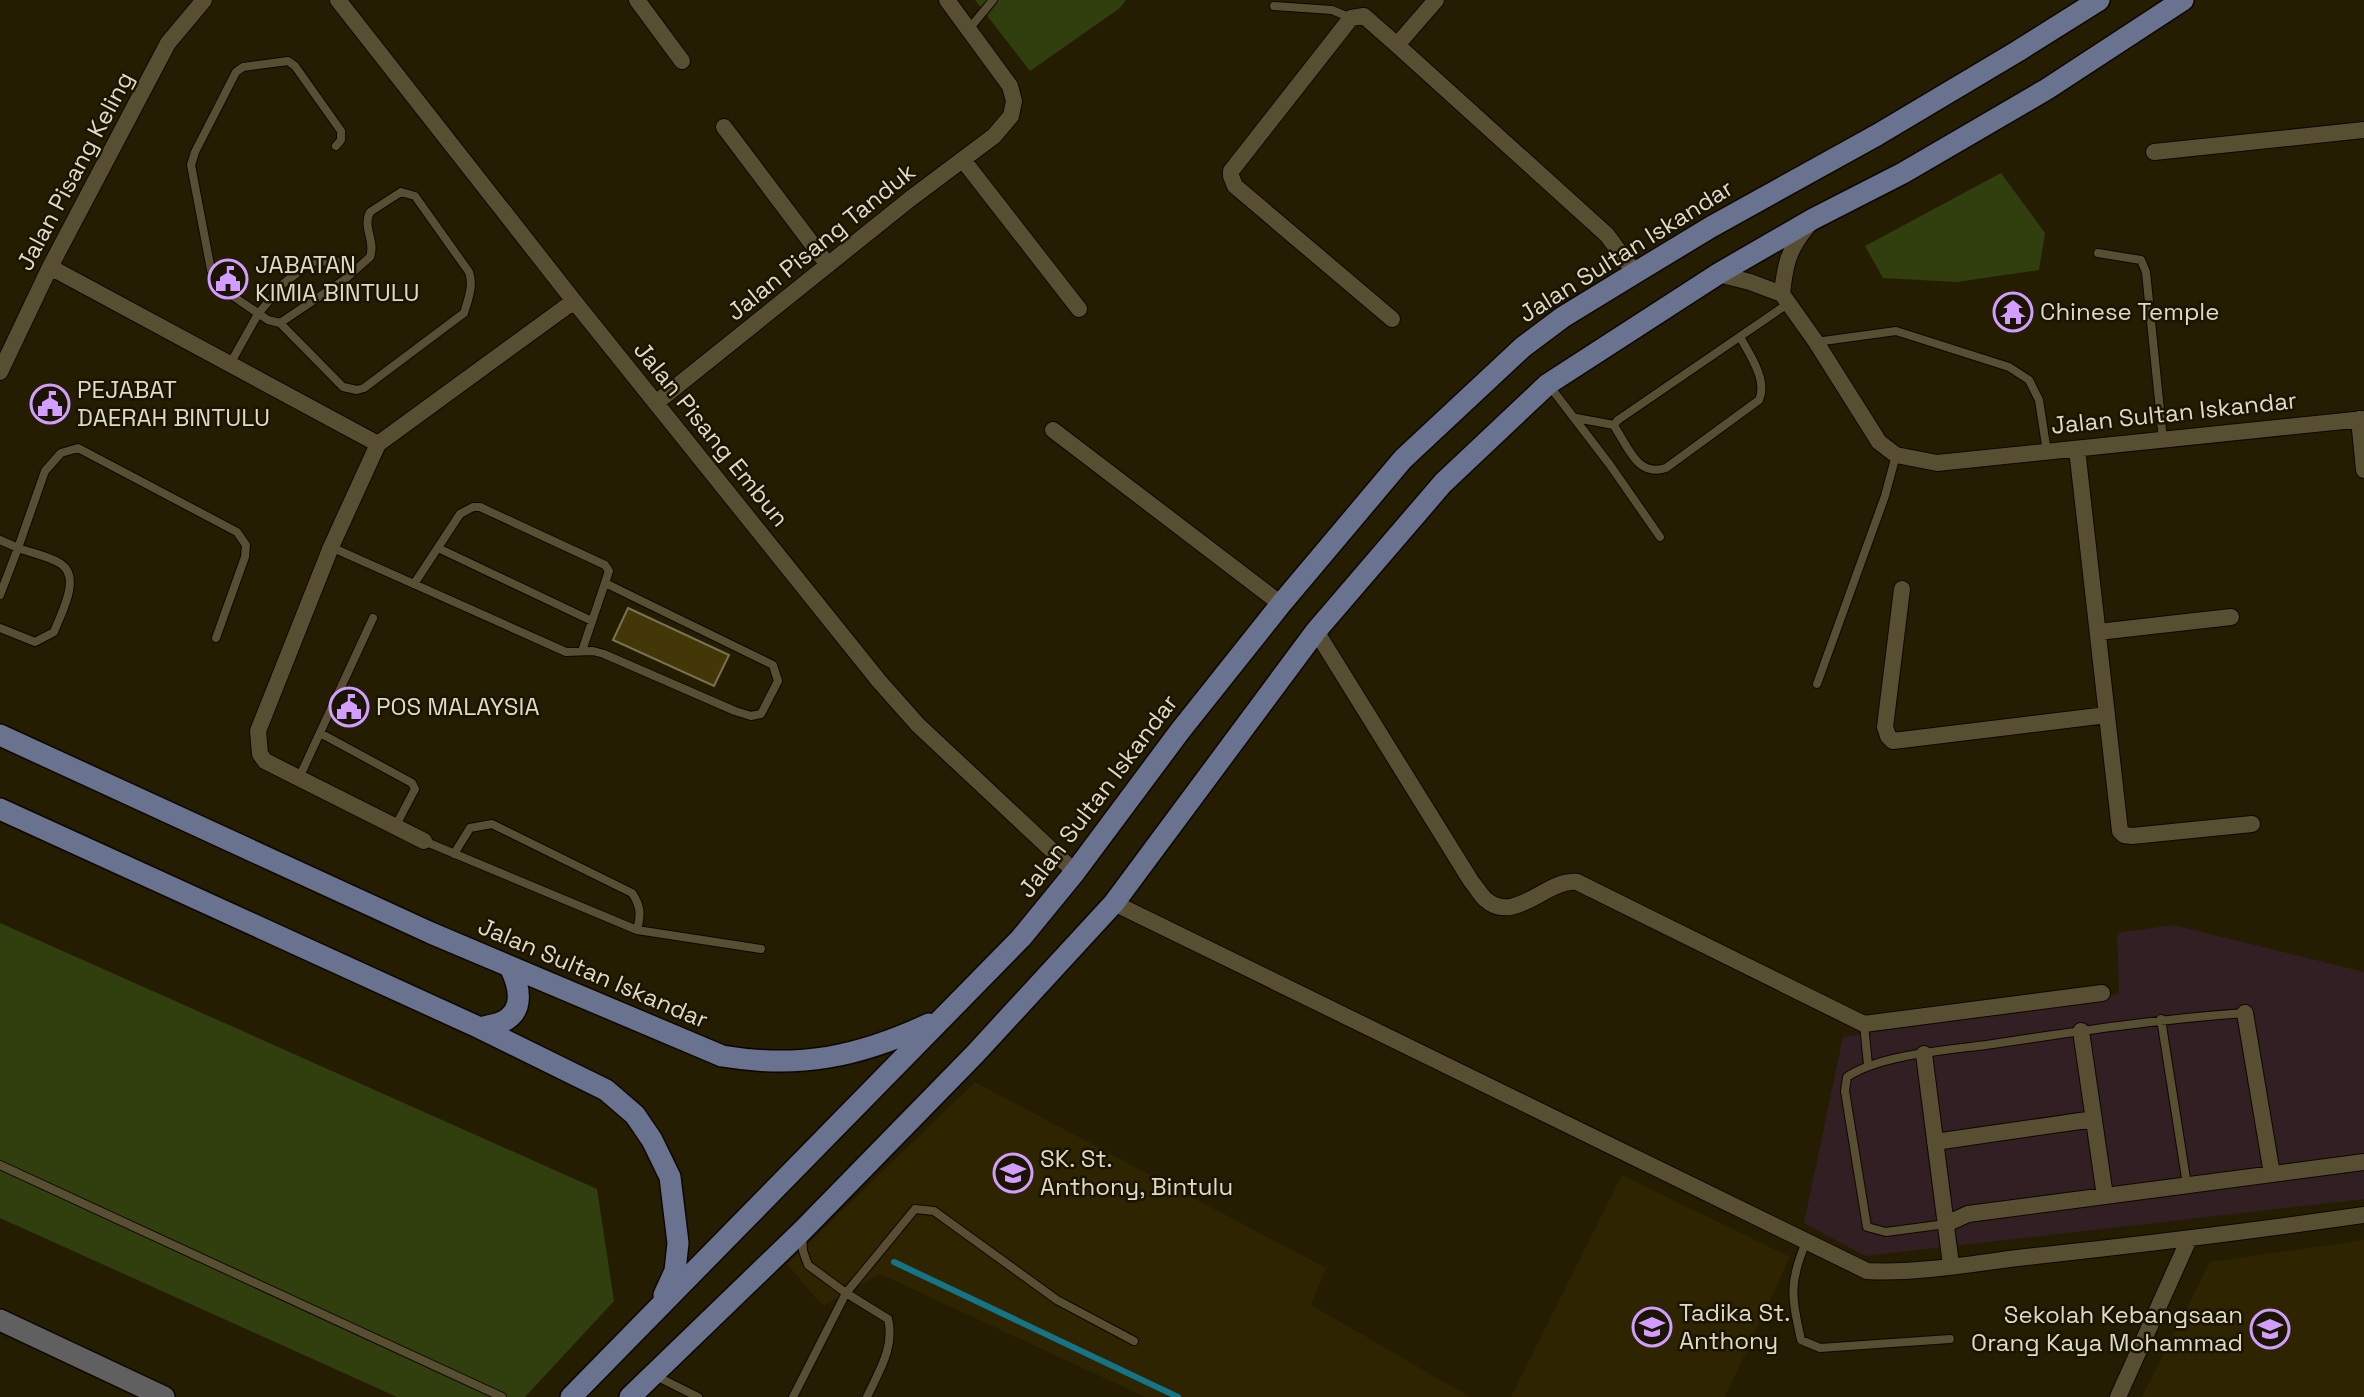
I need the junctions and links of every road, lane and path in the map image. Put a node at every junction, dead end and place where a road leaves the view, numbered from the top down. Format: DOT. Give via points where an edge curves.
graph roads {
  1 [pos="204,0"];
  2 [pos="338,0"];
  3 [pos="637,0"];
  4 [pos="947,0"];
  5 [pos="993,0"];
  6 [pos="1436,0"];
  7 [pos="2099,0"];
  8 [pos="2183,0"];
  9 [pos="1273,6"];
  10 [pos="1351,18"];
  11 [pos="969,29"];
  12 [pos="1397,45"];
  13 [pos="682,61"];
  14 [pos="724,127"];
  15 [pos="2364,130"];
  16 [pos="336,146"];
  17 [pos="2154,152"];
  18 [pos="963,160"];
  19 [pos="1813,219"];
  20 [pos="2098,253"];
  21 [pos="828,265"];
  22 [pos="50,267"];
  23 [pos="355,270"];
  24 [pos="1634,273"];
  25 [pos="1718,274"];
  26 [pos="1785,299"];
  27 [pos="574,301"];
  28 [pos="1079,309"];
  29 [pos="258,314"];
  30 [pos="1392,318"];
  31 [pos="280,323"];
  32 [pos="1740,337"];
  33 [pos="1816,342"];
  34 [pos="230,364"];
  35 [pos="0,372"];
  36 [pos="1548,384"];
  37 [pos="657,401"];
  38 [pos="1576,418"];
  39 [pos="2361,419"];
  40 [pos="1614,425"];
  41 [pos="1053,430"];
  42 [pos="2163,440"];
  43 [pos="379,443"];
  44 [pos="2077,449"];
  45 [pos="2047,453"];
  46 [pos="1896,455"];
  47 [pos="2364,470"];
  48 [pos="1660,537"];
  49 [pos="0,540"];
  50 [pos="331,547"];
  51 [pos="18,548"];
  52 [pos="438,548"];
  53 [pos="605,583"];
  54 [pos="414,584"];
  55 [pos="1902,589"];
  56 [pos="0,595"];
  57 [pos="1281,604"];
  58 [pos="2231,617"];
  59 [pos="373,618"];
  60 [pos="593,621"];
  61 [pos="0,628"];
  62 [pos="1316,631"];
  63 [pos="2098,632"];
  64 [pos="216,638"];
  65 [pos="583,651"];
  66 [pos="1817,684"];
  67 [pos="2107,715"];
  68 [pos="320,733"];
  69 [pos="0,735"];
  70 [pos="299,779"];
  71 [pos="0,809"];
  72 [pos="2252,824"];
  73 [pos="396,827"];
  74 [pos="424,841"];
  75 [pos="454,854"];
  76 [pos="1075,872"];
  77 [pos="1114,903"];
  78 [pos="638,930"];
  79 [pos="761,949"];
  80 [pos="510,967"];
  81 [pos="2102,993"];
  82 [pos="2245,1013"];
  83 [pos="943,1018"];
  84 [pos="2161,1019"];
  85 [pos="1864,1024"];
  86 [pos="480,1028"];
  87 [pos="2081,1031"];
  88 [pos="1924,1054"];
  89 [pos="1868,1065"];
  90 [pos="2094,1119"];
  91 [pos="1935,1142"];
  92 [pos="2364,1162"];
  93 [pos="0,1165"];
  94 [pos="2272,1174"];
  95 [pos="2187,1185"];
  96 [pos="2105,1196"];
  97 [pos="2364,1215"];
  98 [pos="1946,1224"];
  99 [pos="802,1231"];
  100 [pos="2189,1239"];
  101 [pos="1806,1242"];
  102 [pos="1951,1265"];
  103 [pos="846,1293"];
  104 [pos="658,1310"];
  105 [pos="0,1320"];
  106 [pos="1950,1339"];
  107 [pos="1134,1341"];
  108 [pos="640,1389"];
  109 [pos="164,1397"];
  110 [pos="502,1397"];
  111 [pos="571,1397"];
  112 [pos="698,1397"];
  113 [pos="793,1397"];
  114 [pos="867,1397"];
  115 [pos="2118,1397"];
  1 -- 22 [label="street, Jalan Pisang Keling" via="168,43"];
  2 -- 27 [label="street, Jalan Pisang Embun"];
  3 -- 13 [label="street"];
  4 -- 11 [label="street"];
  5 -- 11 [label="lane"];
  6 -- 12 [label="street"];
  7 -- 24 [label="main road, Jalan Sultan Iskandar" via="1888,129"];
  8 -- 19 [label="main road" via="2047,89"];
  9 -- 10 [label="lane" via="1332,10"];
  10 -- 12 [label="street" via="1364,16"];
  10 -- 30 [label="street" via="1231,176 1235,186"];
  11 -- 18 [label="street, Jalan Pisang Tanduk" via="1010,86 1014,100 1011,116"];
  12 -- 24 [label="street" via="1607,235"];
  14 -- 21 [label="street"];
  15 -- 17 [label="street"];
  16 -- 29 [label="lane" via="341,131 288,61 236,72 195,152 191,165 211,270 227,292"];
  18 -- 21 [label="street, Jalan Pisang Tanduk"];
  18 -- 28 [label="street"];
  19 -- 25 [label="main road"];
  19 -- 26 [label="street" via="1793,244 1786,264"];
  20 -- 42 [label="lane" via="2141,260 2146,272"];
  21 -- 37 [label="street, Jalan Pisang Tanduk"];
  22 -- 34 [label="street"];
  22 -- 35 [label="street, Jalan Pisang Keling"];
  23 -- 29 [label="lane" via="336,261 311,262"];
  23 -- 31 [label="lane"];
  23 -- 31 [label="lane" via="373,251 366,222 370,212 406,192 415,196 469,272 471,288 464,313 357,390 342,387"];
  24 -- 57 [label="main road, Jalan Sultan Iskandar" via="1523,347 1403,459"];
  25 -- 26 [label="street" via="1750,282"];
  25 -- 36 [label="main road"];
  26 -- 32 [label="lane"];
  26 -- 33 [label="street"];
  27 -- 37 [label="street, Jalan Pisang Embun"];
  27 -- 43 [label="street"];
  29 -- 31 [label="lane"];
  29 -- 34 [label="lane"];
  32 -- 40 [label="lane"];
  32 -- 40 [label="lane" via="1761,381 1759,400 1666,468 1650,470 1640,465"];
  33 -- 45 [label="lane" via="1896,331 2009,367 2029,380 2039,400"];
  33 -- 46 [label="street" via="1879,442"];
  34 -- 43 [label="street"];
  36 -- 38 [label="lane"];
  36 -- 62 [label="main road" via="1443,483"];
  37 -- 76 [label="street, Jalan Pisang Embun" via="910,716"];
  38 -- 40 [label="lane"];
  38 -- 48 [label="lane"];
  39 -- 42 [label="street, Jalan Sultan Iskandar"];
  39 -- 47 [label="street"];
  41 -- 57 [label="street"];
  42 -- 44 [label="street, Jalan Sultan Iskandar"];
  43 -- 50 [label="street"];
  44 -- 45 [label="street, Jalan Sultan Iskandar"];
  44 -- 63 [label="street"];
  45 -- 46 [label="street, Jalan Sultan Iskandar" via="1937,463"];
  46 -- 66 [label="lane"];
  49 -- 51 [label="lane"];
  50 -- 54 [label="lane"];
  50 -- 70 [label="street" via="258,731 265,761"];
  51 -- 56 [label="lane"];
  51 -- 61 [label="lane" via="61,564 71,585 54,632 35,642"];
  51 -- 64 [label="lane" via="45,471 61,453 78,448 237,532 246,545 245,557"];
  52 -- 53 [label="lane" via="460,514 480,507 605,565 609,571"];
  52 -- 54 [label="lane"];
  52 -- 60 [label="lane"];
  53 -- 60 [label="lane"];
  53 -- 65 [label="lane" via="773,665 778,681 761,714 751,716 604,654"];
  54 -- 65 [label="lane" via="566,652"];
  55 -- 67 [label="street" via="1885,727 1893,741"];
  57 -- 76 [label="main road, Jalan Sultan Iskandar"];
  58 -- 63 [label="street"];
  59 -- 68 [label="lane"];
  60 -- 65 [label="lane"];
  62 -- 77 [label="main road"];
  62 -- 85 [label="street" via="1486,900 1500,907 1516,906 1560,884 1577,882"];
  63 -- 67 [label="street"];
  67 -- 72 [label="street" via="2121,833 2132,836"];
  68 -- 70 [label="lane"];
  68 -- 73 [label="lane" via="412,783 415,789"];
  69 -- 80 [label="main road, Jalan Sultan Iskandar"];
  70 -- 73 [label="street"];
  71 -- 86 [label="main road"];
  73 -- 74 [label="street"];
  74 -- 75 [label="lane"];
  75 -- 78 [label="lane"];
  75 -- 78 [label="lane" via="470,828 492,824 632,893 639,902"];
  76 -- 83 [label="main road, Jalan Sultan Iskandar" via="1021,937"];
  77 -- 99 [label="main road"];
  77 -- 101 [label="street"];
  78 -- 79 [label="lane"];
  80 -- 83 [label="main road, Jalan Sultan Iskandar" via="722,1056 758,1062 859,1052"];
  80 -- 86 [label="main road" via="519,986 518,1003 503,1022"];
  81 -- 85 [label="street"];
  82 -- 84 [label="lane"];
  82 -- 94 [label="street"];
  83 -- 104 [label="main road"];
  84 -- 87 [label="lane"];
  84 -- 95 [label="lane"];
  85 -- 89 [label="lane"];
  86 -- 104 [label="main road" via="606,1090 635,1115 652,1140 670,1177 678,1243 675,1271"];
  87 -- 88 [label="lane"];
  87 -- 90 [label="street"];
  88 -- 89 [label="lane"];
  88 -- 91 [label="street"];
  89 -- 98 [label="lane" via="1845,1083 1865,1224 1886,1232"];
  90 -- 91 [label="street"];
  90 -- 96 [label="street"];
  91 -- 98 [label="street"];
  92 -- 94 [label="street"];
  93 -- 110 [label="lane"];
  94 -- 95 [label="street"];
  95 -- 96 [label="street"];
  96 -- 98 [label="street" via="1968,1214"];
  97 -- 100 [label="street"];
  98 -- 102 [label="street"];
  99 -- 103 [label="lane" via="808,1265"];
  99 -- 108 [label="main road"];
  100 -- 102 [label="street"];
  100 -- 115 [label="street"];
  101 -- 102 [label="street" via="1867,1271"];
  101 -- 106 [label="lane" via="1792,1280 1805,1343 1821,1348"];
  103 -- 107 [label="lane" via="915,1209 924,1208 1057,1300"];
  103 -- 113 [label="lane"];
  103 -- 114 [label="lane" via="888,1319 891,1333 889,1349"];
  104 -- 111 [label="main road"];
  105 -- 109 [label="main road"];
  108 -- 112 [label="lane"];
}
